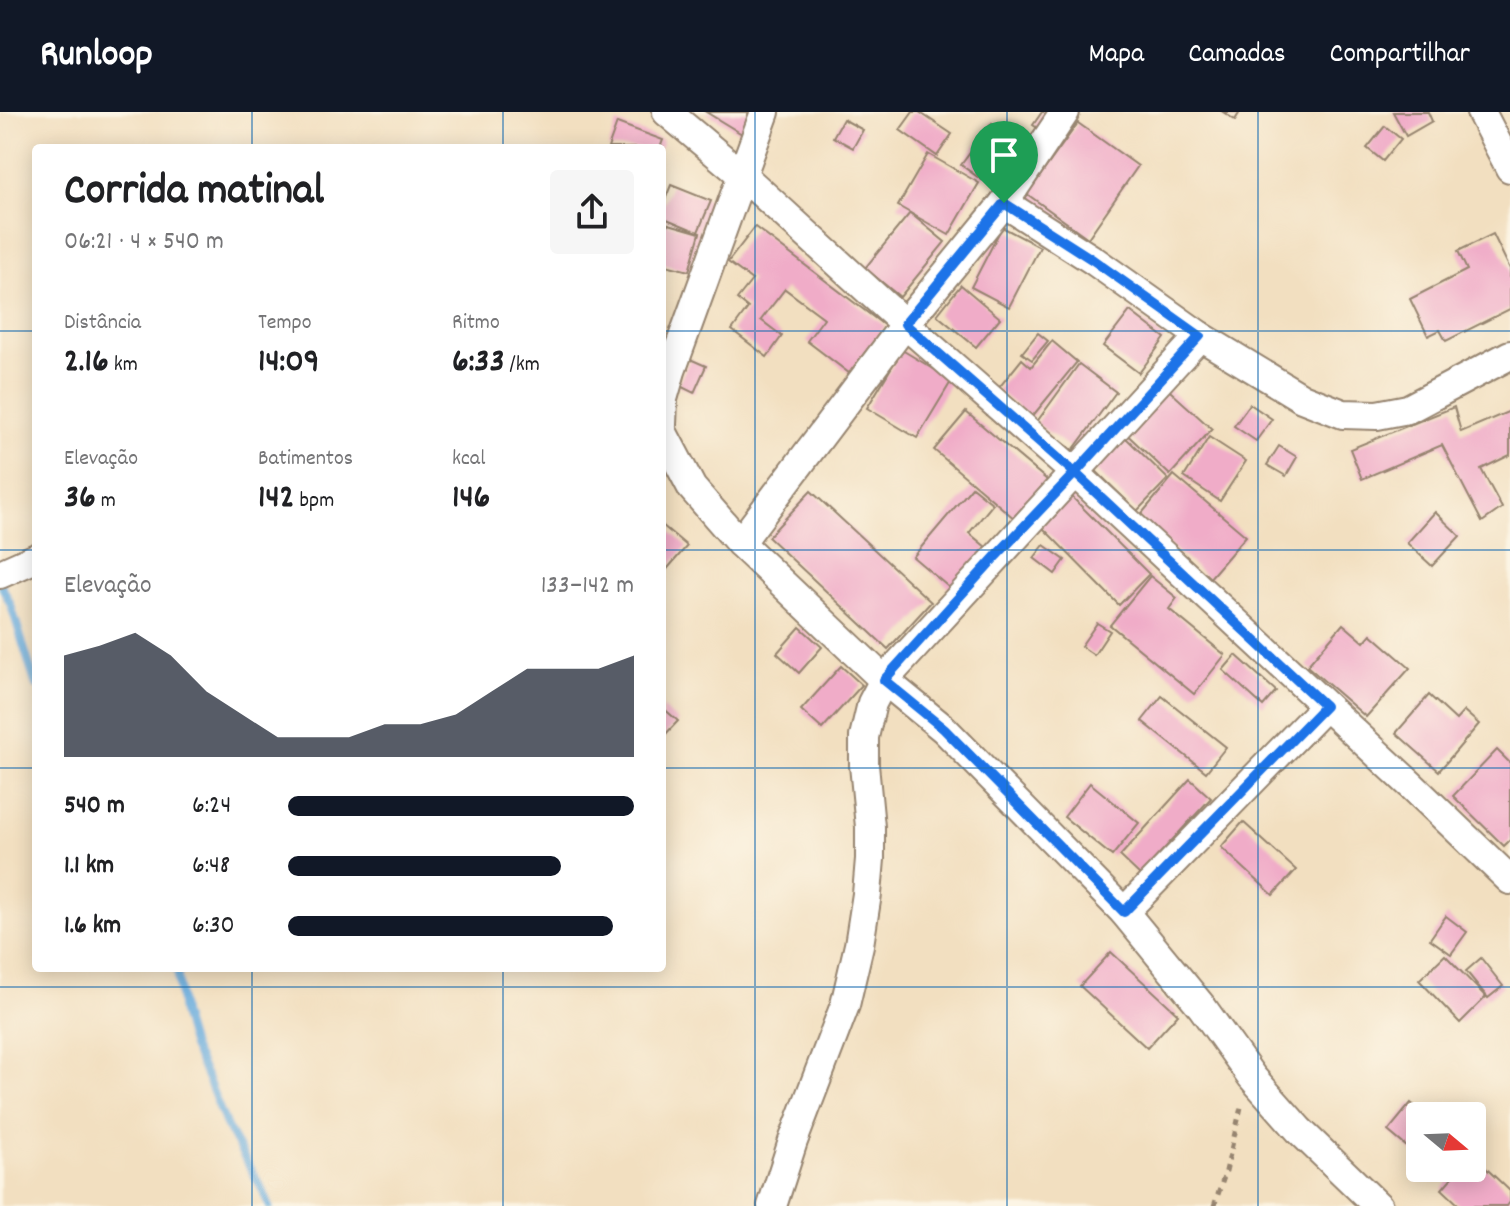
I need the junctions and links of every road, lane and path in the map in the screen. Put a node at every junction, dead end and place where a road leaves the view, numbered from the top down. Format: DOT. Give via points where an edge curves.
graph roads {
  1 [pos="667,112"];
  2 [pos="765,112"];
  3 [pos="1065,112"];
  4 [pos="1481,112"];
  5 [pos="1510,168"];
  6 [pos="742,175"];
  7 [pos="1004,203"];
  8 [pos="905,324"];
  9 [pos="1200,336"];
  10 [pos="1510,355"];
  11 [pos="666,388"];
  12 [pos="666,439"];
  13 [pos="1075,473"];
  14 [pos="740,543"];
  15 [pos="32,560"];
  16 [pos="0,574"];
  17 [pos="884,680"];
  18 [pos="1325,706"];
  19 [pos="1510,880"];
  20 [pos="1124,912"];
  21 [pos="1242,1063"];
  22 [pos="772,1206"];
  23 [pos="1214,1206"];
  24 [pos="1378,1206"];
  1 -- 6 [label="street"];
  2 -- 6 [label="street"];
  3 -- 7 [label="street"];
  4 -- 5 [label="street"];
  6 -- 8 [label="street"];
  6 -- 11 [label="street"];
  7 -- 8 [label="street"];
  7 -- 9 [label="street"];
  8 -- 13 [label="street"];
  8 -- 14 [label="street"];
  9 -- 10 [label="street" via="1302,398 1343,414 1408,409"];
  9 -- 13 [label="street"];
  12 -- 14 [label="street" via="692,488"];
  13 -- 17 [label="street"];
  13 -- 18 [label="street"];
  14 -- 17 [label="street"];
  15 -- 16 [label="street"];
  17 -- 20 [label="street" via="944,729"];
  17 -- 22 [label="street" via="864,737 870,859 859,945 845,1005"];
  18 -- 19 [label="street"];
  18 -- 20 [label="street"];
  20 -- 21 [label="street"];
  21 -- 23 [label="path" via="1240,1114"];
  21 -- 24 [label="street" via="1299,1130"];
}
